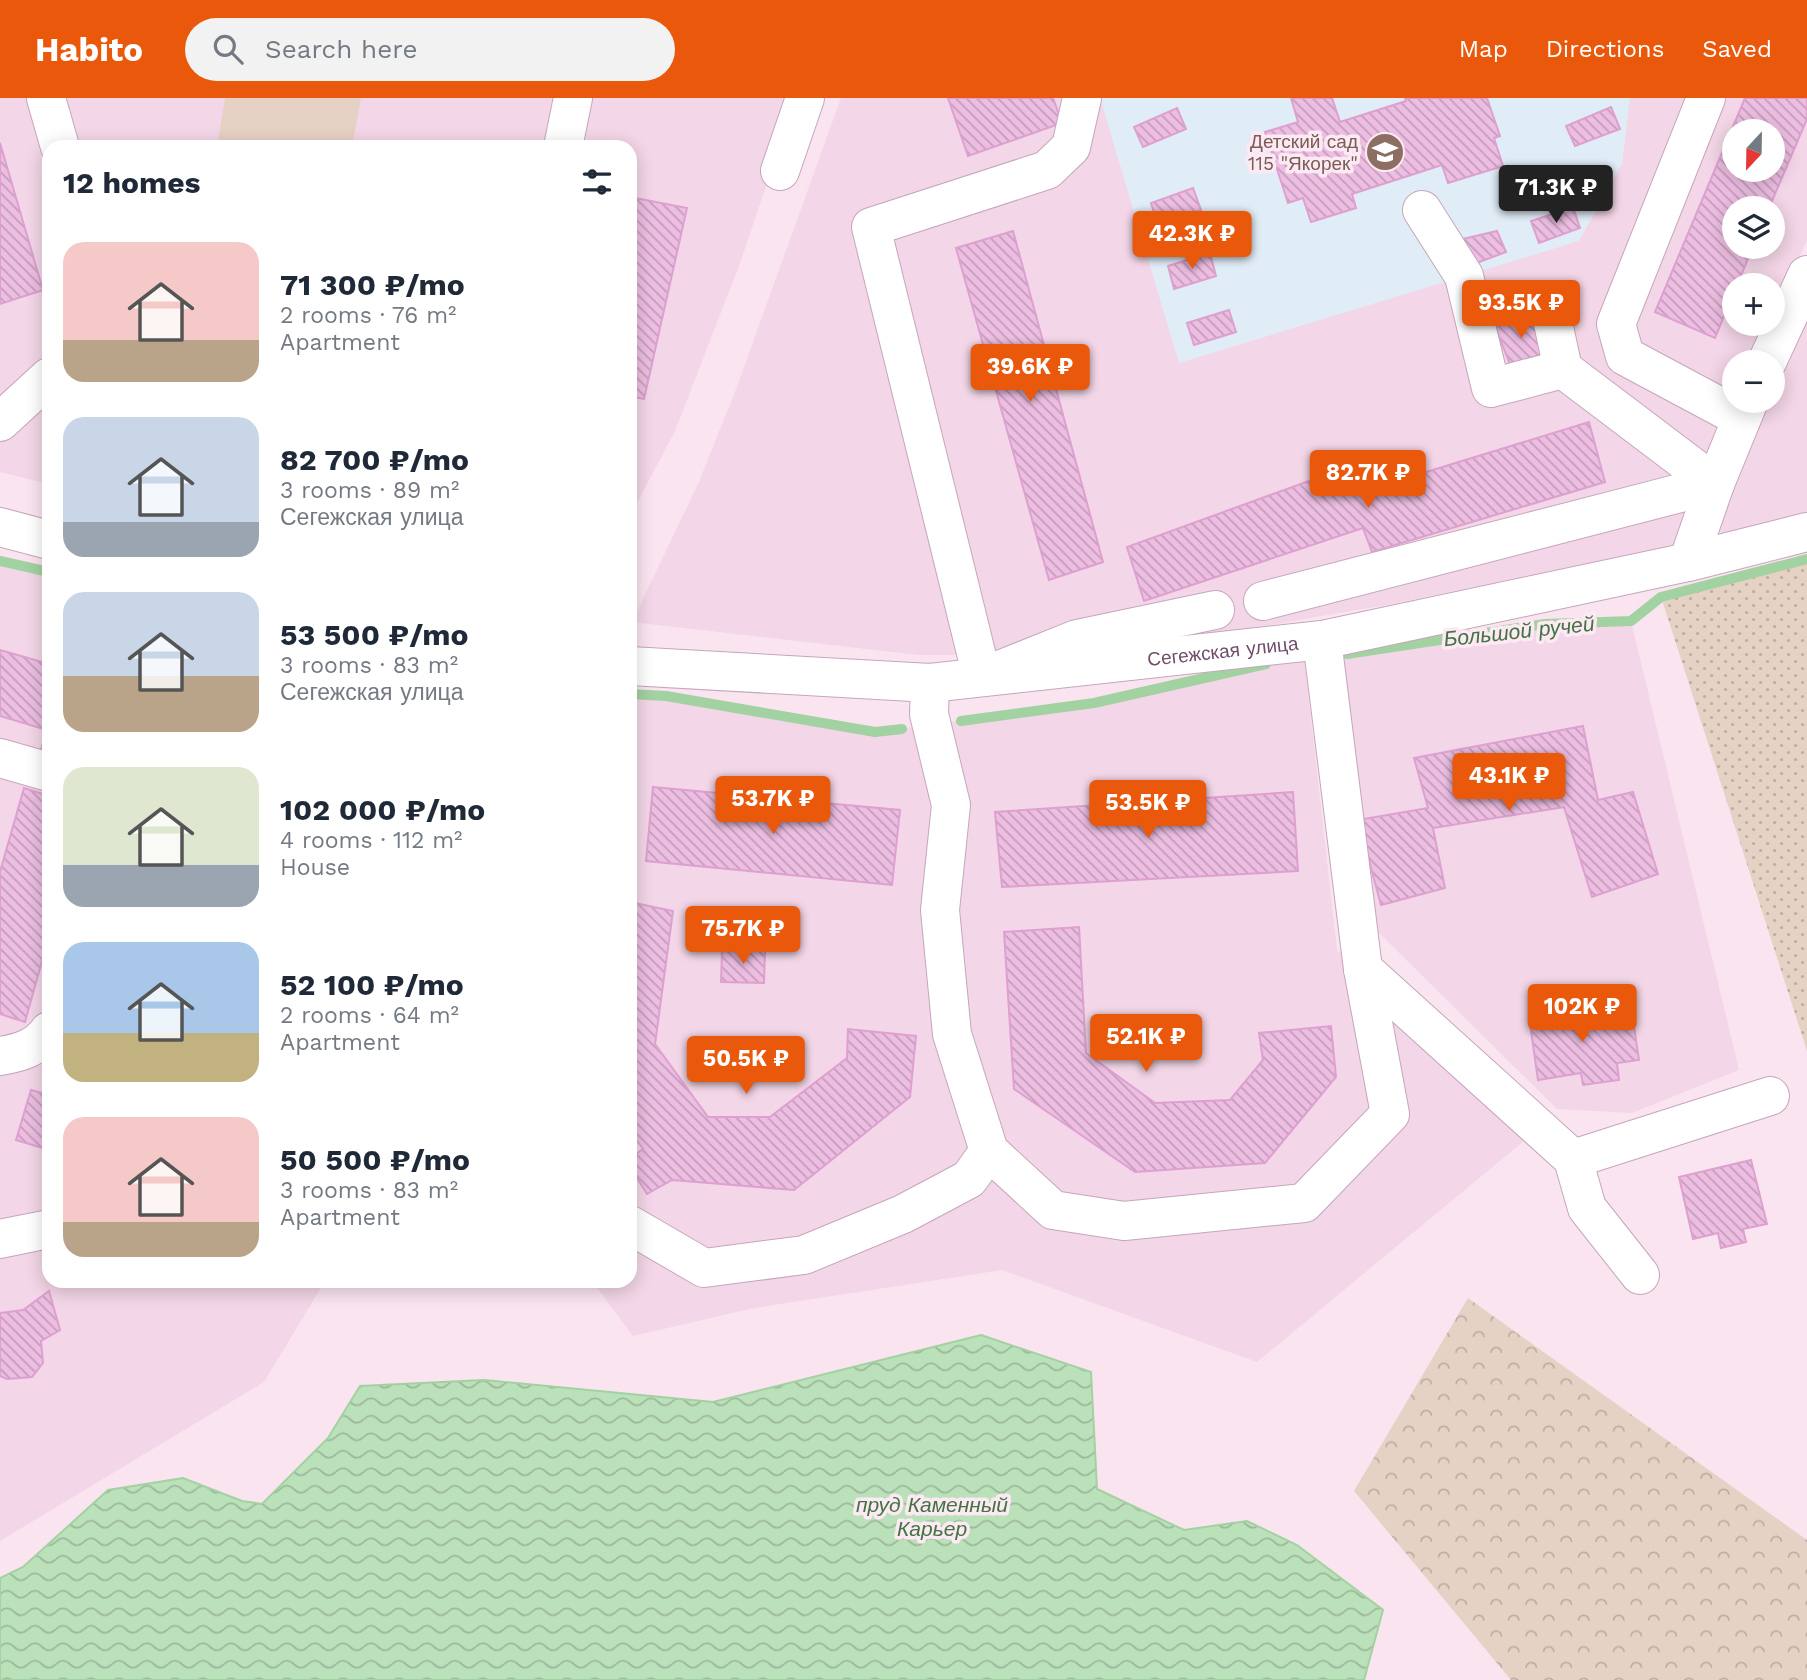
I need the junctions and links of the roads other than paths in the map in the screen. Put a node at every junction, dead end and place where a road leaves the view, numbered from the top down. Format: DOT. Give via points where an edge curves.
graph roads {
  1 [pos="46,98"];
  2 [pos="573,98"];
  3 [pos="805,98"];
  4 [pos="1082,98"];
  5 [pos="1706,98"];
  6 [pos="58,140"];
  7 [pos="564,140"];
  8 [pos="780,171"];
  9 [pos="1422,210"];
  10 [pos="1807,275"];
  11 [pos="1550,309"];
  12 [pos="1773,350"];
  13 [pos="1563,369"];
  14 [pos="42,383"];
  15 [pos="1722,399"];
  16 [pos="1743,413"];
  17 [pos="0,422"];
  18 [pos="1715,484"];
  19 [pos="0,527"];
  20 [pos="1807,532"];
  21 [pos="42,538"];
  22 [pos="1688,562"];
  23 [pos="1264,601"];
  24 [pos="1215,610"];
  25 [pos="1322,640"];
  26 [pos="637,666"];
  27 [pos="982,677"];
  28 [pos="930,683"];
  29 [pos="0,758"];
  30 [pos="42,770"];
  31 [pos="1363,969"];
  32 [pos="42,1040"];
  33 [pos="0,1056"];
  34 [pos="1770,1096"];
  35 [pos="989,1151"];
  36 [pos="1573,1159"];
  37 [pos="637,1229"];
  38 [pos="42,1231"];
  39 [pos="0,1239"];
  40 [pos="1640,1275"];
  1 -- 6 [label="street"];
  2 -- 7 [label="street"];
  3 -- 8 [label="street"];
  4 -- 27 [label="street" via="1071,147 1046,170 871,227"];
  5 -- 15 [label="street" via="1616,324 1625,356"];
  9 -- 13 [label="street" via="1464,276 1491,388"];
  10 -- 12 [label="street"];
  11 -- 13 [label="street"];
  13 -- 18 [label="street"];
  14 -- 17 [label="street"];
  16 -- 18 [label="street"];
  18 -- 22 [label="street"];
  18 -- 23 [label="street"];
  19 -- 21 [label="street"];
  20 -- 22 [label="street, Сегежская улица"];
  22 -- 25 [label="street, Сегежская улица"];
  24 -- 27 [label="street" via="1077,639"];
  25 -- 27 [label="street, Сегежская улица"];
  25 -- 31 [label="street"];
  26 -- 28 [label="street, Сегежская улица"];
  27 -- 28 [label="street, Сегежская улица"];
  28 -- 35 [label="street" via="929,714 951,805 940,910 952,1034"];
  29 -- 30 [label="street"];
  31 -- 35 [label="street" via="1390,1114 1304,1203 1124,1221 1053,1210"];
  31 -- 36 [label="street"];
  32 -- 33 [label="street" via="27,1050"];
  34 -- 36 [label="street"];
  35 -- 37 [label="street" via="969,1179 903,1214 804,1255 704,1268"];
  36 -- 40 [label="street" via="1587,1208"];
  38 -- 39 [label="street"];
}
